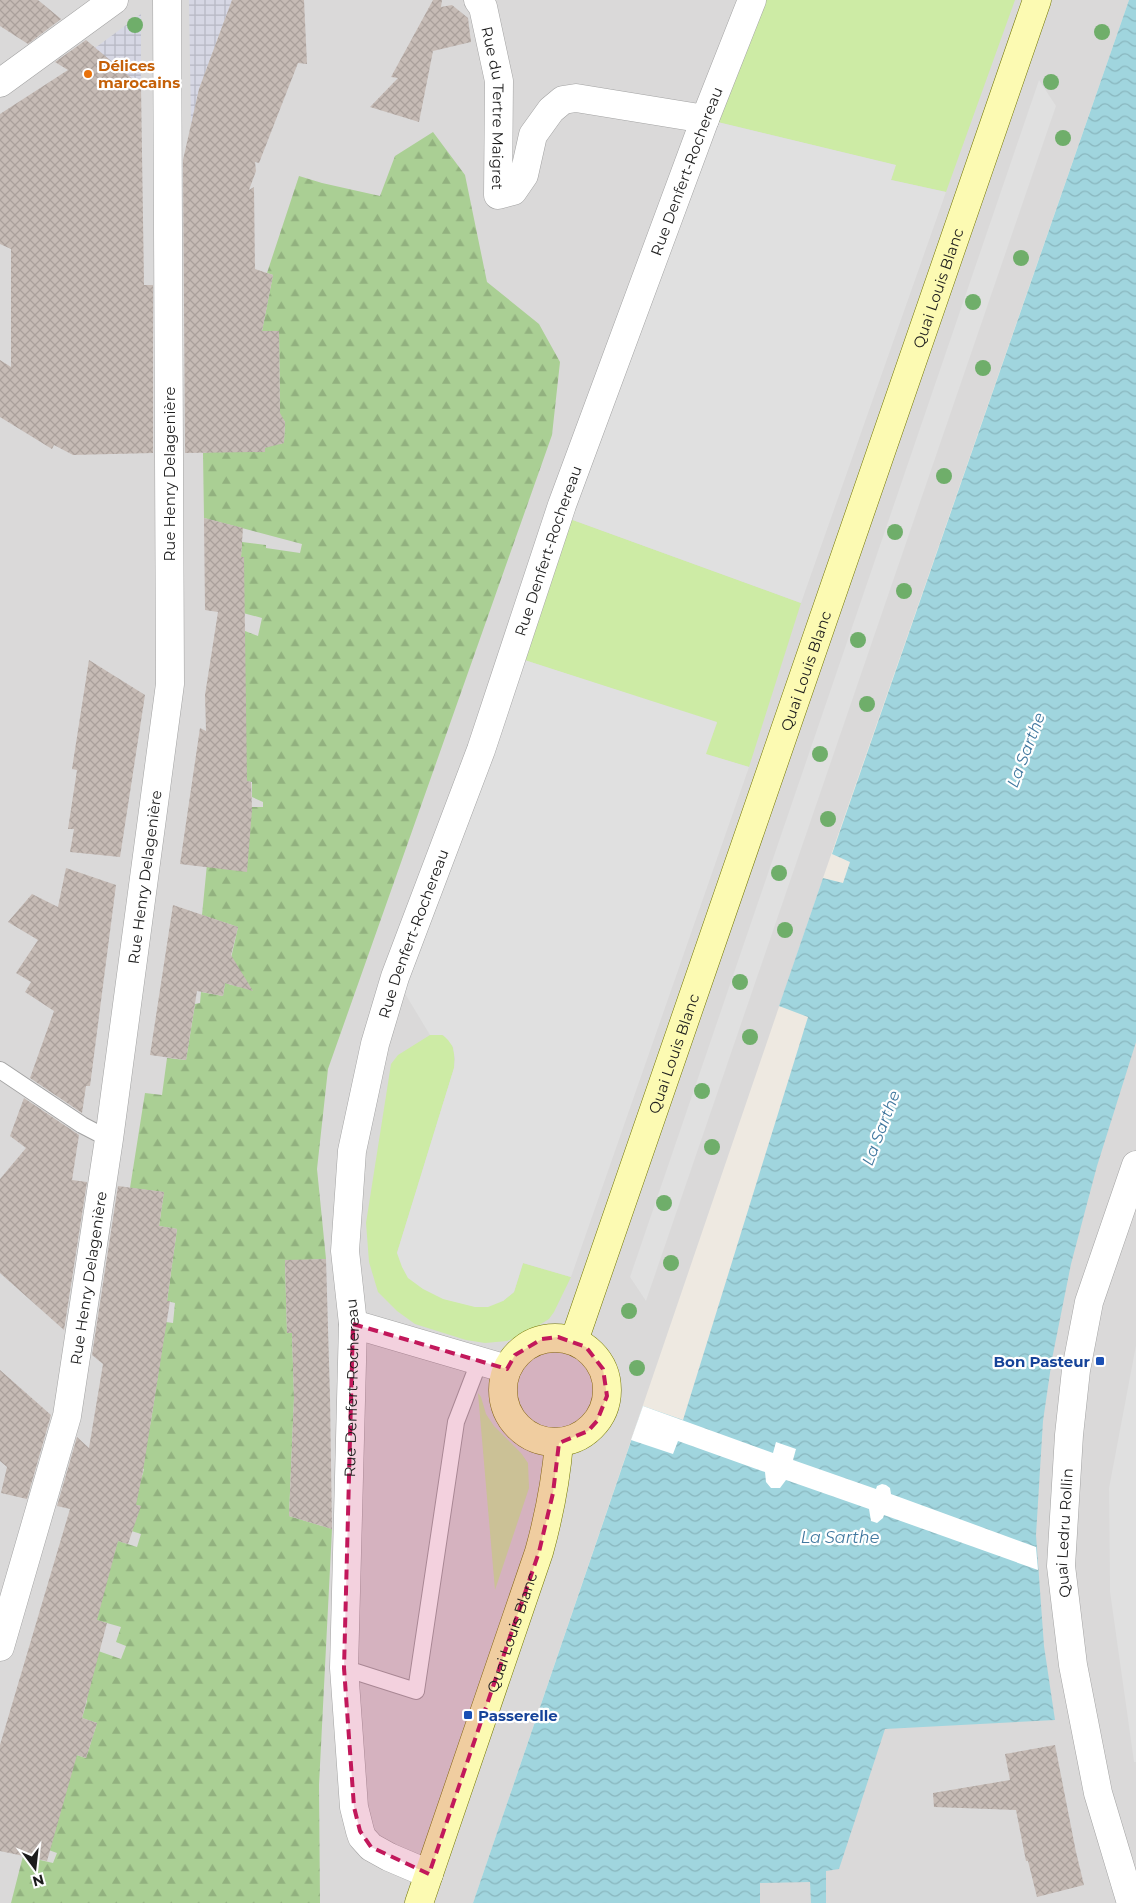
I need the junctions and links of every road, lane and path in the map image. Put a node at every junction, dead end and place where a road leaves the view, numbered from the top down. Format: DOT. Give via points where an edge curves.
graph roads {
  1 [pos="114,0"];
  2 [pos="167,0"];
  3 [pos="478,0"];
  4 [pos="752,0"];
  5 [pos="1037,0"];
  6 [pos="5,70"];
  7 [pos="705,119"];
  8 [pos="0,1070"];
  9 [pos="109,1139"];
  10 [pos="1136,1165"];
  11 [pos="353,1324"];
  12 [pos="574,1341"];
  13 [pos="479,1362"];
  14 [pos="507,1369"];
  15 [pos="559,1443"];
  16 [pos="0,1647"];
  17 [pos="344,1668"];
  18 [pos="429,1874"];
  19 [pos="419,1903"];
  20 [pos="1131,1903"];
  1 -- 6 [label="street"];
  2 -- 9 [label="street, Rue Henry Delagenière" via="170,684"];
  3 -- 7 [label="street, Rue du Tertre Maigret" via="499,81 498,195 513,191 524,175 533,136 551,110 563,100 576,98"];
  4 -- 7 [label="street, Rue Denfert-Rochereau"];
  5 -- 12 [label="main road, Quai Louis Blanc"];
  7 -- 11 [label="street, Rue Denfert-Rochereau" via="561,510 481,750 395,977 375,1044 352,1151 345,1251"];
  8 -- 9 [label="lane" via="82,1125"];
  9 -- 16 [label="street, Rue Henry Delagenière" via="66,1416"];
  10 -- 20 [label="street, Quai Ledru Rollin" via="1089,1302 1076,1370 1061,1566 1073,1665 1098,1793"];
  11 -- 13 [label="street"];
  11 -- 17 [label="street, Rue Denfert-Rochereau"];
  12 -- 14 [label="main road" via="558,1337 542,1339 515,1356"];
  12 -- 15 [label="main road" via="596,1357 607,1382 607,1396 601,1415 588,1431"];
  13 -- 14 [label="street"];
  13 -- 17 [label="lane" via="456,1422 416,1691"];
  14 -- 15 [label="main road" via="503,1396 513,1422 535,1438"];
  15 -- 18 [label="main road, Quai Louis Blanc" via="553,1493 539,1552"];
  17 -- 18 [label="street, Rue Denfert-Rochereau" via="354,1807 362,1837 376,1850"];
  18 -- 19 [label="main road, Quai Louis Blanc"];
}
